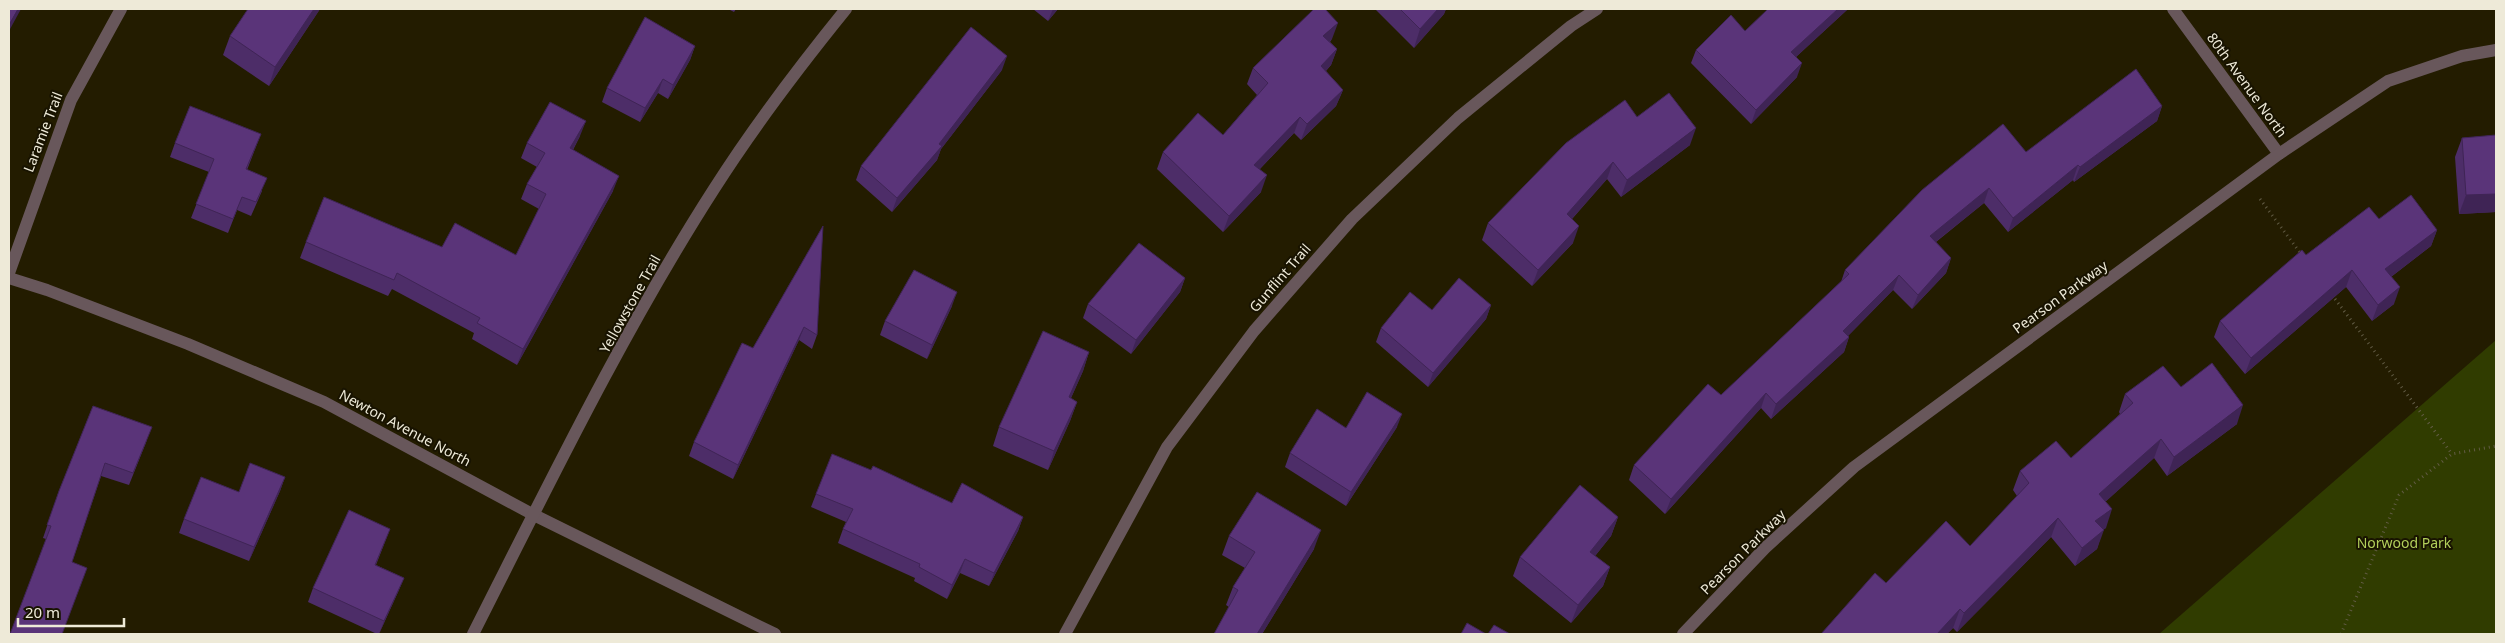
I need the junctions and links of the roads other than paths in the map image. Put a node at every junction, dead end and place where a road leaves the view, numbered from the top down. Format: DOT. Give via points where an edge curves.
graph roads {
  1 [pos="121,9"];
  2 [pos="846,9"];
  3 [pos="2173,9"];
  4 [pos="1592,10"];
  5 [pos="2496,50"];
  6 [pos="2279,154"];
  7 [pos="9,273"];
  8 [pos="9,278"];
  9 [pos="534,515"];
  10 [pos="473,634"];
  11 [pos="774,634"];
  12 [pos="1065,634"];
  13 [pos="1684,634"];
  1 -- 7 [label="street, Laramie Trail" via="71,100"];
  2 -- 9 [label="street, Yellowstone Trail" via="800,65 714,189 638,316"];
  3 -- 6 [label="street, 80th Avenue North"];
  4 -- 12 [label="street, Gunflint Trail" via="1458,118 1352,219 1254,331 1168,447"];
  5 -- 6 [label="street, Pearson Parkway" via="2462,56 2388,81"];
  6 -- 13 [label="street, Pearson Parkway" via="1854,467 1766,548"];
  8 -- 9 [label="street, Newton Avenue North" via="188,344 324,402"];
  9 -- 10 [label="street, Yellowstone Trail"];
  9 -- 11 [label="street, Newton Avenue North"];
}
